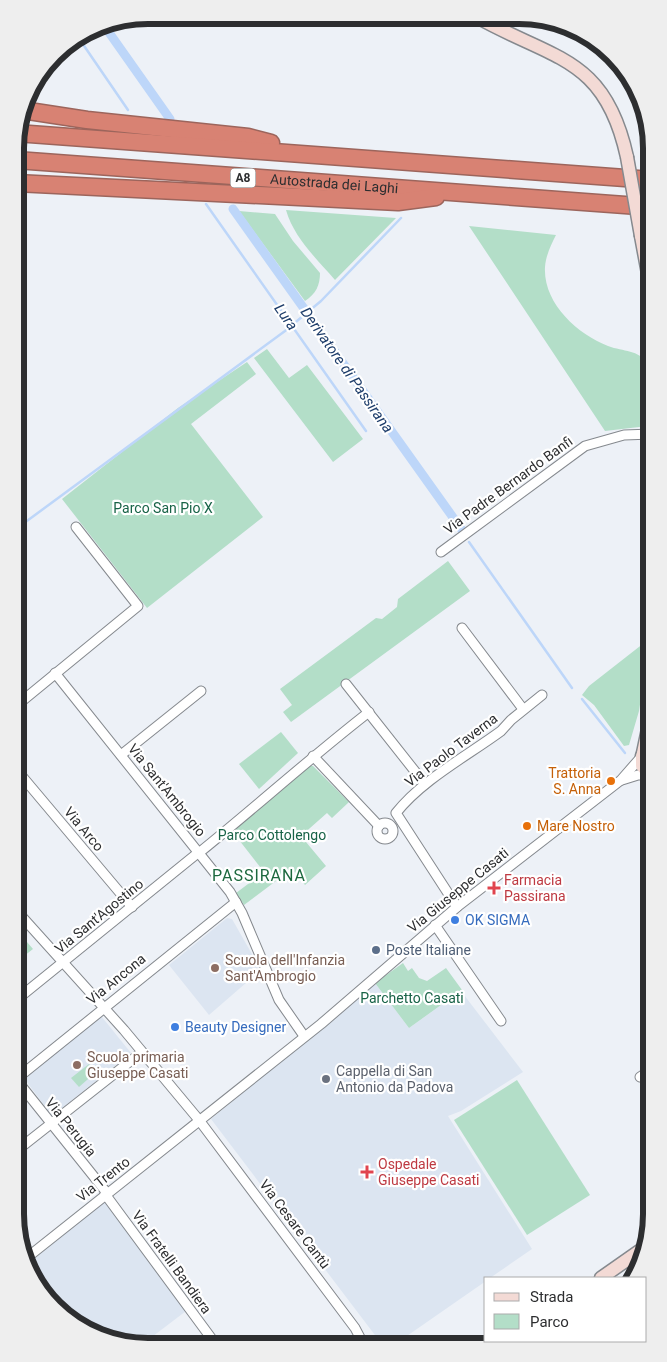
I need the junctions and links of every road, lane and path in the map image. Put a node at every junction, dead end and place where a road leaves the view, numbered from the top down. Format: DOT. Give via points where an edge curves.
graph roads {
  1 [pos="492,24"];
  2 [pos="30,111"];
  3 [pos="25,134"];
  4 [pos="288,152"];
  5 [pos="24,161"];
  6 [pos="643,179"];
  7 [pos="24,183"];
  8 [pos="471,192"];
  9 [pos="643,206"];
  10 [pos="643,247"];
  11 [pos="643,434"];
  12 [pos="76,527"];
  13 [pos="441,552"];
  14 [pos="462,628"];
  15 [pos="55,673"];
  16 [pos="346,684"];
  17 [pos="201,691"];
  18 [pos="542,695"];
  19 [pos="24,699"];
  20 [pos="523,709"];
  21 [pos="369,712"];
  22 [pos="643,754"];
  23 [pos="121,755"];
  24 [pos="313,756"];
  25 [pos="643,775"];
  26 [pos="24,778"];
  27 [pos="622,780"];
  28 [pos="425,784"];
  29 [pos="396,813"];
  30 [pos="388,828"];
  31 [pos="407,831"];
  32 [pos="200,852"];
  33 [pos="236,902"];
  34 [pos="132,907"];
  35 [pos="457,907"];
  36 [pos="24,919"];
  37 [pos="434,925"];
  38 [pos="62,963"];
  39 [pos="24,994"];
  40 [pos="102,1008"];
  41 [pos="501,1020"];
  42 [pos="304,1036"];
  43 [pos="142,1052"];
  44 [pos="24,1072"];
  45 [pos="643,1075"];
  46 [pos="640,1077"];
  47 [pos="24,1091"];
  48 [pos="199,1120"];
  49 [pos="50,1124"];
  50 [pos="24,1145"];
  51 [pos="106,1194"];
  52 [pos="637,1253"];
  53 [pos="30,1255"];
  54 [pos="602,1277"];
  55 [pos="211,1338"];
  56 [pos="361,1338"];
  1 -- 10 [label="street, bridge" via="570,62 600,90 614,114 626,155"];
  2 -- 4 [label="highway" via="248,137"];
  3 -- 4 [label="highway, Autostrada dei Laghi / A8"];
  4 -- 6 [label="highway, Autostrada dei Laghi / A8"];
  5 -- 8 [label="highway, Autostrada dei Laghi / A8"];
  7 -- 8 [label="highway" via="398,202"];
  8 -- 9 [label="highway, Autostrada dei Laghi / A8"];
  11 -- 13 [label="street, Via Padre Bernardo Banfi" via="624,435 585,446"];
  12 -- 15 [label="street" via="138,606"];
  14 -- 20 [label="street"];
  15 -- 19 [label="street"];
  15 -- 23 [label="street, Via Sant'Ambrogio"];
  16 -- 21 [label="street"];
  17 -- 23 [label="street"];
  18 -- 20 [label="street, Via Paolo Taverna"];
  20 -- 28 [label="street, Via Paolo Taverna" via="501,731"];
  21 -- 24 [label="street, Via Sant'Agostino"];
  21 -- 28 [label="street"];
  22 -- 27 [label="street, Via Giuseppe Casati"];
  23 -- 32 [label="street, Via Sant'Ambrogio"];
  24 -- 30 [label="street"];
  24 -- 32 [label="street, Via Sant'Agostino"];
  25 -- 27 [label="street, Via Giuseppe Casati"];
  26 -- 34 [label="street, Via Arco"];
  27 -- 35 [label="street, Via Giuseppe Casati"];
  28 -- 29 [label="street, Via Paolo Taverna"];
  29 -- 30 [label="street"];
  29 -- 31 [label="street"];
  30 -- 31 [label="street"];
  31 -- 35 [label="street"];
  32 -- 33 [label="street, Via Sant'Ambrogio"];
  32 -- 34 [label="street, Via Sant'Agostino"];
  33 -- 40 [label="street, Via Ancona"];
  33 -- 42 [label="street, Via Sant'Ambrogio" via="279,1000"];
  34 -- 38 [label="street, Via Sant'Agostino"];
  35 -- 37 [label="street, Via Giuseppe Casati"];
  36 -- 38 [label="street, Via Cesare Cantù"];
  37 -- 41 [label="street"];
  37 -- 42 [label="street, Via Giuseppe Casati"];
  38 -- 39 [label="street, Via Sant'Agostino"];
  38 -- 40 [label="street, Via Cesare Cantù"];
  40 -- 43 [label="street, Via Cesare Cantù"];
  40 -- 44 [label="street, Via Ancona"];
  42 -- 48 [label="street, Via Giuseppe Casati"];
  43 -- 48 [label="street, Via Cesare Cantù"];
  43 -- 49 [label="street"];
  45 -- 46 [label="street"];
  47 -- 49 [label="street, Via Perugia"];
  48 -- 51 [label="street, Via Trento"];
  48 -- 56 [label="street, Via Cesare Cantù"];
  49 -- 50 [label="street"];
  49 -- 51 [label="street, Via Perugia"];
  51 -- 53 [label="street, Via Trento"];
  51 -- 55 [label="street, Via Fratelli Bandiera"];
  52 -- 54 [label="street"];
}
